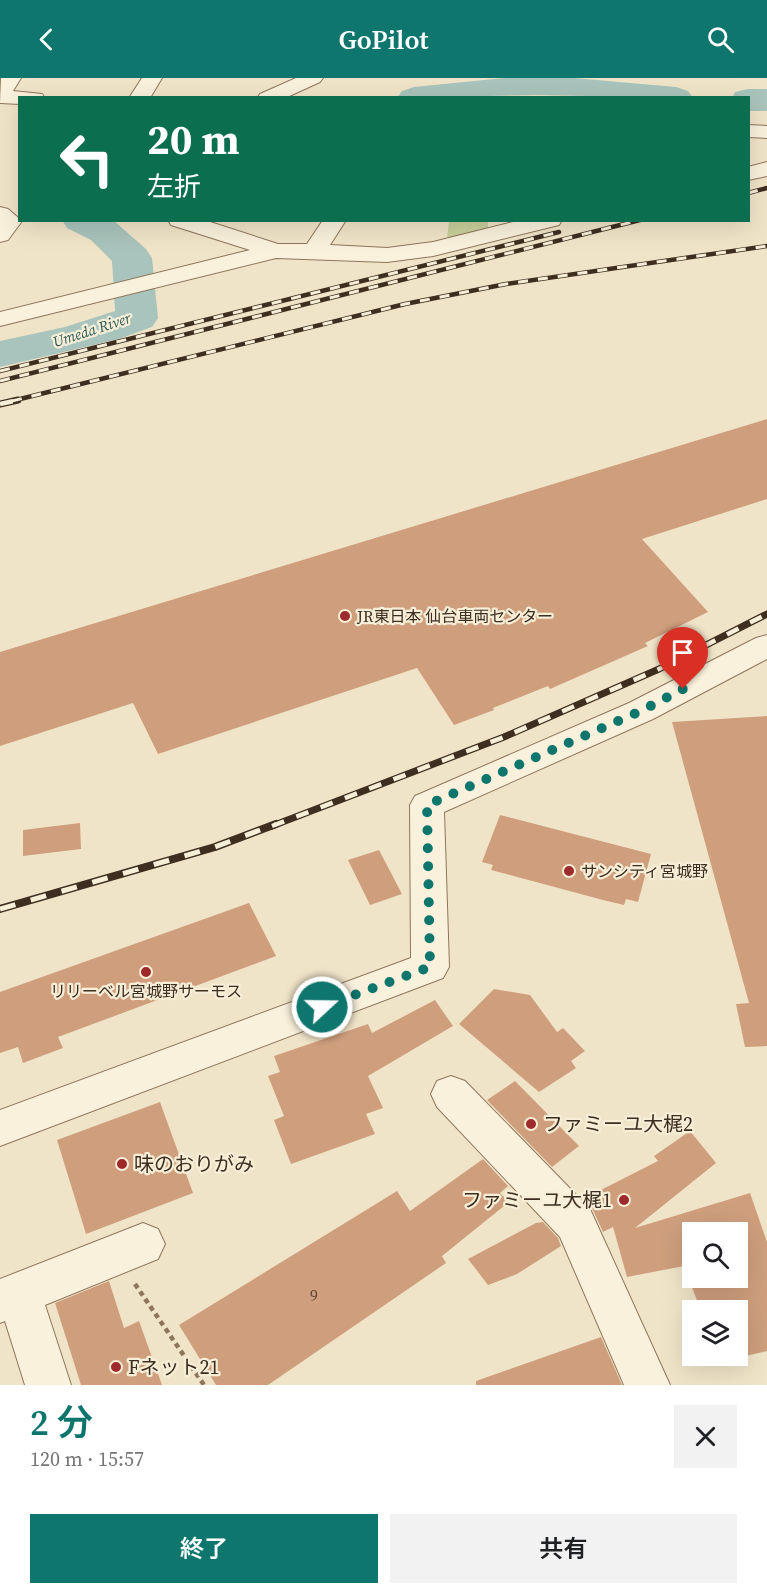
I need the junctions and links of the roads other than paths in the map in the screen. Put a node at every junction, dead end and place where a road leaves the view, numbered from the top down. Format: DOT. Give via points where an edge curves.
graph roads {
  1 [pos="11,78"];
  2 [pos="152,78"];
  3 [pos="313,78"];
  4 [pos="140,96"];
  5 [pos="272,96"];
  6 [pos="0,97"];
  7 [pos="18,98"];
  8 [pos="750,131"];
  9 [pos="767,132"];
  10 [pos="767,170"];
  11 [pos="750,174"];
  12 [pos="0,214"];
  13 [pos="185,222"];
  14 [pos="334,222"];
  15 [pos="535,222"];
  16 [pos="519,224"];
  17 [pos="0,235"];
  18 [pos="314,251"];
  19 [pos="276,252"];
  20 [pos="0,306"];
  21 [pos="36,310"];
  22 [pos="0,319"];
  23 [pos="767,646"];
  24 [pos="450,1094"];
  25 [pos="0,1128"];
  26 [pos="129,1250"];
  27 [pos="9,1297"];
  28 [pos="48,1385"];
  29 [pos="647,1385"];
  1 -- 6 [label="street"];
  2 -- 4 [label="street"];
  3 -- 5 [label="street"];
  6 -- 7 [label="street"];
  8 -- 9 [label="street"];
  10 -- 11 [label="street"];
  12 -- 17 [label="street" via="11,221"];
  13 -- 19 [label="street"];
  14 -- 18 [label="street"];
  15 -- 16 [label="street"];
  16 -- 18 [label="street" via="433,249 387,255"];
  18 -- 19 [label="street"];
  19 -- 21 [label="street"];
  20 -- 21 [label="street"];
  21 -- 22 [label="street"];
  23 -- 25 [label="street" via="641,711 427,805 430,967"];
  24 -- 29 [label="street" via="575,1223"];
  26 -- 27 [label="street"];
  27 -- 28 [label="street"];
}
